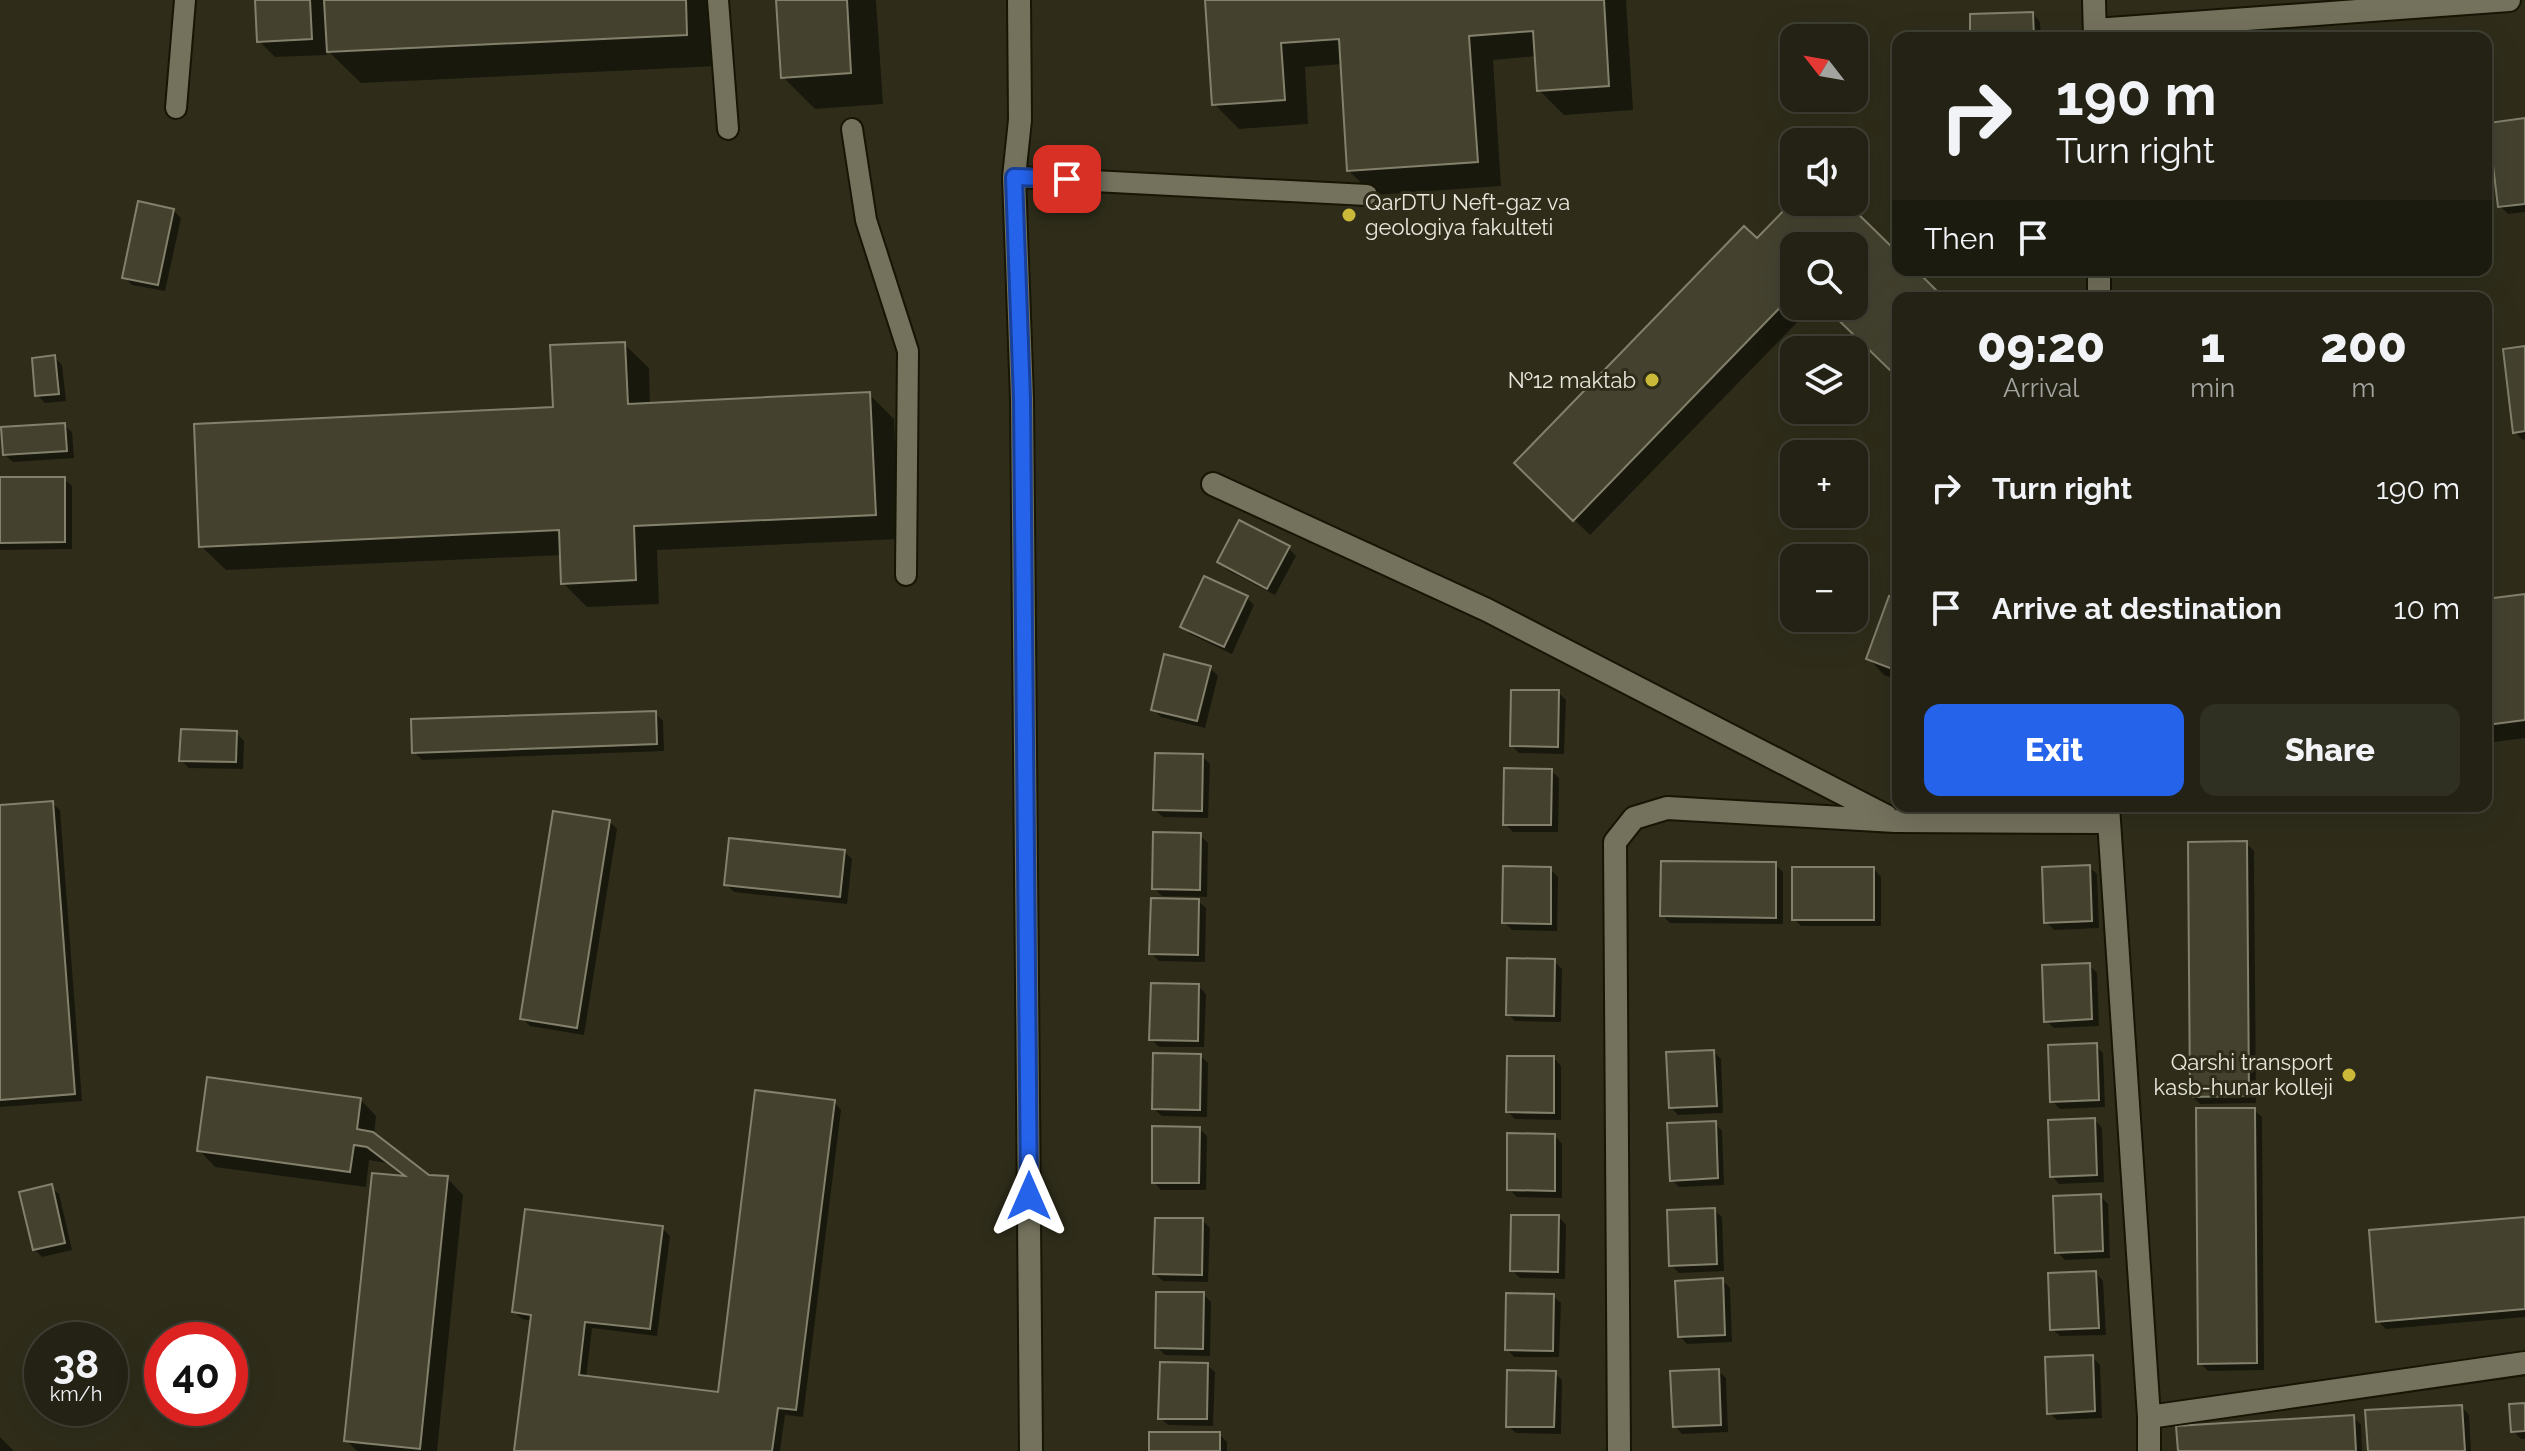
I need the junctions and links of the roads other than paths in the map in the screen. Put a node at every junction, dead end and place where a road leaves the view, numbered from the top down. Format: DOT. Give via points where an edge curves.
graph roads {
  1 [pos="185,0"];
  2 [pos="718,0"];
  3 [pos="1019,0"];
  4 [pos="2094,0"];
  5 [pos="2509,0"];
  6 [pos="2095,32"];
  7 [pos="2119,32"];
  8 [pos="176,108"];
  9 [pos="728,129"];
  10 [pos="852,129"];
  11 [pos="1014,177"];
  12 [pos="1367,195"];
  13 [pos="1213,484"];
  14 [pos="906,575"];
  15 [pos="2108,814"];
  16 [pos="1895,821"];
  17 [pos="2525,1363"];
  18 [pos="2149,1417"];
  19 [pos="1031,1451"];
  20 [pos="1619,1451"];
  21 [pos="2149,1451"];
  1 -- 8 [label="lane"];
  2 -- 9 [label="lane"];
  3 -- 11 [label="street" via="1020,120"];
  4 -- 6 [label="street"];
  5 -- 7 [label="street"];
  10 -- 14 [label="lane" via="866,220 908,351"];
  11 -- 12 [label="lane"];
  11 -- 19 [label="street" via="1022,399"];
  13 -- 16 [label="street" via="1487,610"];
  15 -- 16 [label="street"];
  15 -- 18 [label="street"];
  16 -- 20 [label="street" via="1667,808 1634,818 1615,842"];
  17 -- 18 [label="street"];
  18 -- 21 [label="street"];
}
